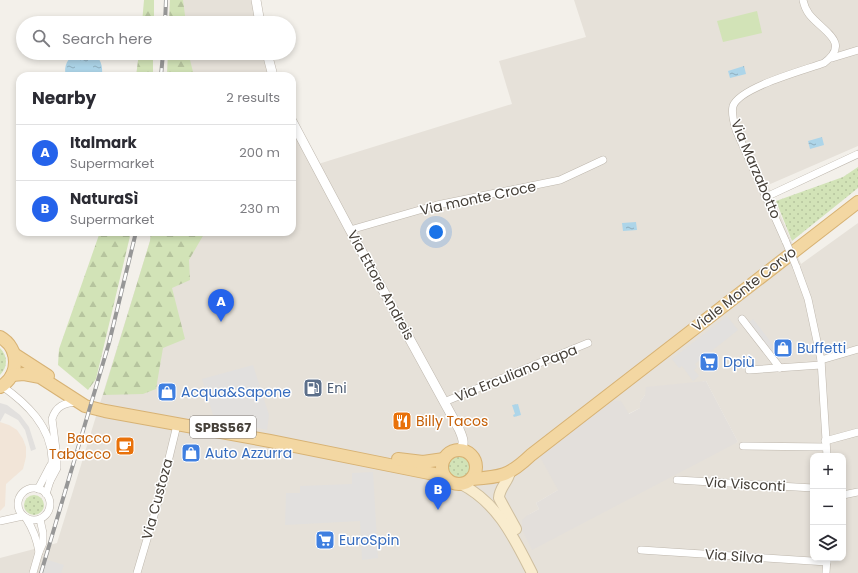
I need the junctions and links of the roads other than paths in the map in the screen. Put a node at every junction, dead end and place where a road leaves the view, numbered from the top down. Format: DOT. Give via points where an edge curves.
graph roads {
  1 [pos="256,0"];
  2 [pos="803,0"];
  3 [pos="259,16"];
  4 [pos="858,50"];
  5 [pos="832,58"];
  6 [pos="269,60"];
  7 [pos="272,72"];
  8 [pos="296,129"];
  9 [pos="858,154"];
  10 [pos="603,160"];
  11 [pos="766,197"];
  12 [pos="858,202"];
  13 [pos="350,230"];
  14 [pos="742,319"];
  15 [pos="0,337"];
  16 [pos="588,343"];
  17 [pos="858,349"];
  18 [pos="14,354"];
  19 [pos="821,363"];
  20 [pos="780,368"];
  21 [pos="750,370"];
  22 [pos="12,375"];
  23 [pos="1,386"];
  24 [pos="77,402"];
  25 [pos="444,402"];
  26 [pos="177,424"];
  27 [pos="858,432"];
  28 [pos="826,444"];
  29 [pos="743,446"];
  30 [pos="460,450"];
  31 [pos="827,453"];
  32 [pos="531,456"];
  33 [pos="444,459"];
  34 [pos="51,464"];
  35 [pos="476,464"];
  36 [pos="510,472"];
  37 [pos="447,479"];
  38 [pos="472,479"];
  39 [pos="678,480"];
  40 [pos="50,481"];
  41 [pos="461,484"];
  42 [pos="810,488"];
  43 [pos="38,489"];
  44 [pos="858,492"];
  45 [pos="46,494"];
  46 [pos="846,494"];
  47 [pos="24,517"];
  48 [pos="40,519"];
  49 [pos="510,519"];
  50 [pos="0,522"];
  51 [pos="640,550"];
  52 [pos="39,552"];
  53 [pos="810,559"];
  54 [pos="827,561"];
  55 [pos="33,573"];
  56 [pos="137,573"];
  57 [pos="532,573"];
  58 [pos="539,573"];
  59 [pos="826,573"];
  1 -- 3 [label="street"];
  2 -- 5 [label="street" via="809,15 834,41 836,49"];
  4 -- 5 [label="street"];
  5 -- 11 [label="street, Via Marzabotto" via="824,64 752,88 733,106 736,130"];
  6 -- 7 [label="street"];
  8 -- 13 [label="street, Via Ettore Andreis"];
  9 -- 11 [label="street"];
  10 -- 13 [label="street, Via monte Croce" via="560,180 437,206"];
  11 -- 19 [label="street, Via Marzabotto, bridge" via="808,299"];
  12 -- 32 [label="main road, Viale Monte Corvo"];
  13 -- 25 [label="street, Via Ettore Andreis"];
  14 -- 20 [label="street"];
  15 -- 18 [label="main road" via="8,343"];
  16 -- 25 [label="street, Via Erculiano Papa"];
  17 -- 19 [label="street"];
  18 -- 22 [label="main road" via="16,361"];
  18 -- 33 [label="main road, SPBS567" via="89,402 410,461"];
  19 -- 20 [label="street"];
  19 -- 28 [label="street, Via Marzabotto"];
  20 -- 21 [label="street"];
  22 -- 23 [label="main road"];
  22 -- 24 [label="main road, SPBS567" via="40,377"];
  23 -- 34 [label="street" via="31,410 42,424 48,439"];
  24 -- 26 [label="main road, SPBS567" via="105,411"];
  24 -- 40 [label="street" via="66,403 58,407 54,413 52,419 57,468"];
  25 -- 30 [label="street, Via Ettore Andreis" via="461,435 463,444"];
  26 -- 37 [label="main road, SPBS567" via="440,475"];
  26 -- 56 [label="street, Via Custoza"];
  27 -- 28 [label="street"];
  28 -- 29 [label="street"];
  28 -- 31 [label="street, Via Marzabotto"];
  30 -- 33 [label="main road" via="449,453"];
  30 -- 35 [label="main road" via="470,454"];
  32 -- 35 [label="main road" via="495,471 483,470"];
  32 -- 36 [label="main road"];
  33 -- 37 [label="main road" via="442,467"];
  34 -- 40 [label="street"];
  34 -- 43 [label="street"];
  35 -- 38 [label="main road"];
  36 -- 38 [label="main road" via="500,477"];
  36 -- 49 [label="main road" via="508,480 500,490 499,498"];
  37 -- 41 [label="main road"];
  38 -- 41 [label="main road"];
  38 -- 49 [label="main road"];
  39 -- 42 [label="street, Via Visconti"];
  40 -- 45 [label="street"];
  41 -- 57 [label="main road" via="483,498 504,522"];
  43 -- 45 [label="street"];
  43 -- 47 [label="street" via="30,489 19,498 18,508"];
  44 -- 46 [label="street"];
  45 -- 48 [label="street" via="50,508"];
  47 -- 48 [label="street"];
  47 -- 50 [label="street"];
  47 -- 52 [label="street" via="33,530"];
  48 -- 52 [label="street" via="43,543"];
  49 -- 58 [label="main road"];
  51 -- 53 [label="street, Via Silva"];
  52 -- 55 [label="street"];
  54 -- 59 [label="street"];
}
